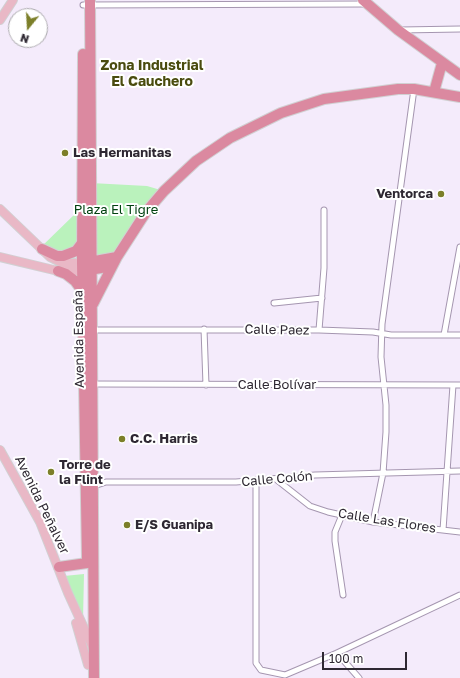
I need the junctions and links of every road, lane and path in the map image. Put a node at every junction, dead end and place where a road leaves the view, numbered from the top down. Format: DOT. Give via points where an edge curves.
graph roads {
  1 [pos="13,0"];
  2 [pos="87,2"];
  3 [pos="364,2"];
  4 [pos="0,20"];
  5 [pos="460,29"];
  6 [pos="398,30"];
  7 [pos="442,63"];
  8 [pos="460,75"];
  9 [pos="414,89"];
  10 [pos="434,92"];
  11 [pos="460,97"];
  12 [pos="0,209"];
  13 [pos="324,210"];
  14 [pos="82,243"];
  15 [pos="460,247"];
  16 [pos="41,248"];
  17 [pos="0,257"];
  18 [pos="117,257"];
  19 [pos="458,262"];
  20 [pos="24,263"];
  21 [pos="112,266"];
  22 [pos="86,267"];
  23 [pos="58,271"];
  24 [pos="83,292"];
  25 [pos="322,298"];
  26 [pos="274,303"];
  27 [pos="92,306"];
  28 [pos="83,323"];
  29 [pos="204,329"];
  30 [pos="93,330"];
  31 [pos="318,330"];
  32 [pos="381,333"];
  33 [pos="444,334"];
  34 [pos="460,335"];
  35 [pos="93,384"];
  36 [pos="384,384"];
  37 [pos="206,385"];
  38 [pos="453,385"];
  39 [pos="460,385"];
  40 [pos="0,450"];
  41 [pos="447,471"];
  42 [pos="460,471"];
  43 [pos="384,473"];
  44 [pos="256,480"];
  45 [pos="277,480"];
  46 [pos="94,486"];
  47 [pos="342,515"];
  48 [pos="373,522"];
  49 [pos="443,530"];
  50 [pos="460,532"];
  51 [pos="87,563"];
  52 [pos="59,567"];
  53 [pos="68,593"];
  54 [pos="460,595"];
  55 [pos="343,596"];
  56 [pos="87,638"];
  57 [pos="94,650"];
  58 [pos="337,653"];
  59 [pos="88,665"];
  60 [pos="285,676"];
  61 [pos="88,678"];
  62 [pos="94,678"];
  63 [pos="359,678"];
  1 -- 4 [label="main road"];
  2 -- 3 [label="street"];
  2 -- 14 [label="highway, Avenida España"];
  2 -- 22 [label="highway, Avenida España"];
  3 -- 6 [label="highway"];
  5 -- 6 [label="street"];
  6 -- 7 [label="highway"];
  7 -- 8 [label="highway"];
  7 -- 10 [label="highway"];
  9 -- 10 [label="highway"];
  9 -- 18 [label="highway" via="324,99 281,113 230,138 196,161 164,190 146,212"];
  9 -- 32 [label="street"];
  10 -- 11 [label="highway"];
  12 -- 16 [label="main road"];
  13 -- 25 [label="street"];
  14 -- 16 [label="highway" via="76,250 63,256 57,256"];
  14 -- 22 [label="highway, Avenida España"];
  15 -- 19 [label="street"];
  16 -- 20 [label="main road" via="39,262"];
  16 -- 22 [label="main road" via="56,261"];
  17 -- 20 [label="main road"];
  18 -- 21 [label="highway"];
  18 -- 22 [label="highway"];
  19 -- 33 [label="street"];
  20 -- 23 [label="main road"];
  21 -- 22 [label="highway"];
  21 -- 27 [label="highway"];
  22 -- 23 [label="main road"];
  22 -- 24 [label="highway, Avenida España"];
  22 -- 27 [label="highway, Avenida España"];
  23 -- 24 [label="highway" via="75,281"];
  24 -- 28 [label="highway, Avenida España"];
  25 -- 26 [label="street"];
  25 -- 31 [label="street"];
  27 -- 28 [label="highway"];
  27 -- 30 [label="highway, Avenida España"];
  28 -- 51 [label="highway, Avenida España"];
  29 -- 30 [label="street, Calle Paez"];
  29 -- 31 [label="street, Calle Paez"];
  29 -- 37 [label="street"];
  30 -- 35 [label="highway, Avenida España"];
  31 -- 32 [label="street, Calle Paez"];
  32 -- 33 [label="street, Calle Paez"];
  32 -- 36 [label="street"];
  33 -- 34 [label="street, Calle Paez"];
  35 -- 37 [label="street, Calle Bolívar"];
  35 -- 46 [label="highway, Avenida España"];
  36 -- 37 [label="street, Calle Bolívar"];
  36 -- 38 [label="street, Calle Bolívar"];
  36 -- 43 [label="street"];
  38 -- 39 [label="street, Calle Bolívar"];
  38 -- 41 [label="street"];
  40 -- 52 [label="main road, Avenida Peñalver" via="40,522"];
  41 -- 42 [label="street, Calle Colón"];
  41 -- 43 [label="street, Calle Colón"];
  41 -- 49 [label="street"];
  43 -- 45 [label="street, Calle Colón" via="315,475"];
  43 -- 48 [label="street"];
  44 -- 45 [label="street, Calle Colón"];
  44 -- 46 [label="street, Calle Colón" via="106,482"];
  44 -- 60 [label="street" via="256,663 267,673"];
  45 -- 47 [label="street, Calle Las Flores" via="310,506"];
  46 -- 57 [label="highway, Avenida España"];
  47 -- 48 [label="street, Calle Las Flores"];
  47 -- 55 [label="street" via="335,532 335,541"];
  48 -- 49 [label="street, Calle Las Flores"];
  49 -- 50 [label="street, Calle Las Flores"];
  51 -- 52 [label="highway"];
  51 -- 56 [label="highway, Avenida España"];
  52 -- 53 [label="main road, Avenida Peñalver"];
  53 -- 56 [label="main road"];
  53 -- 59 [label="main road"];
  54 -- 58 [label="street"];
  56 -- 57 [label="main road"];
  56 -- 59 [label="highway, Avenida España"];
  57 -- 62 [label="highway, Avenida España"];
  58 -- 60 [label="street"];
  58 -- 63 [label="street"];
  59 -- 61 [label="highway, Avenida España"];
}
